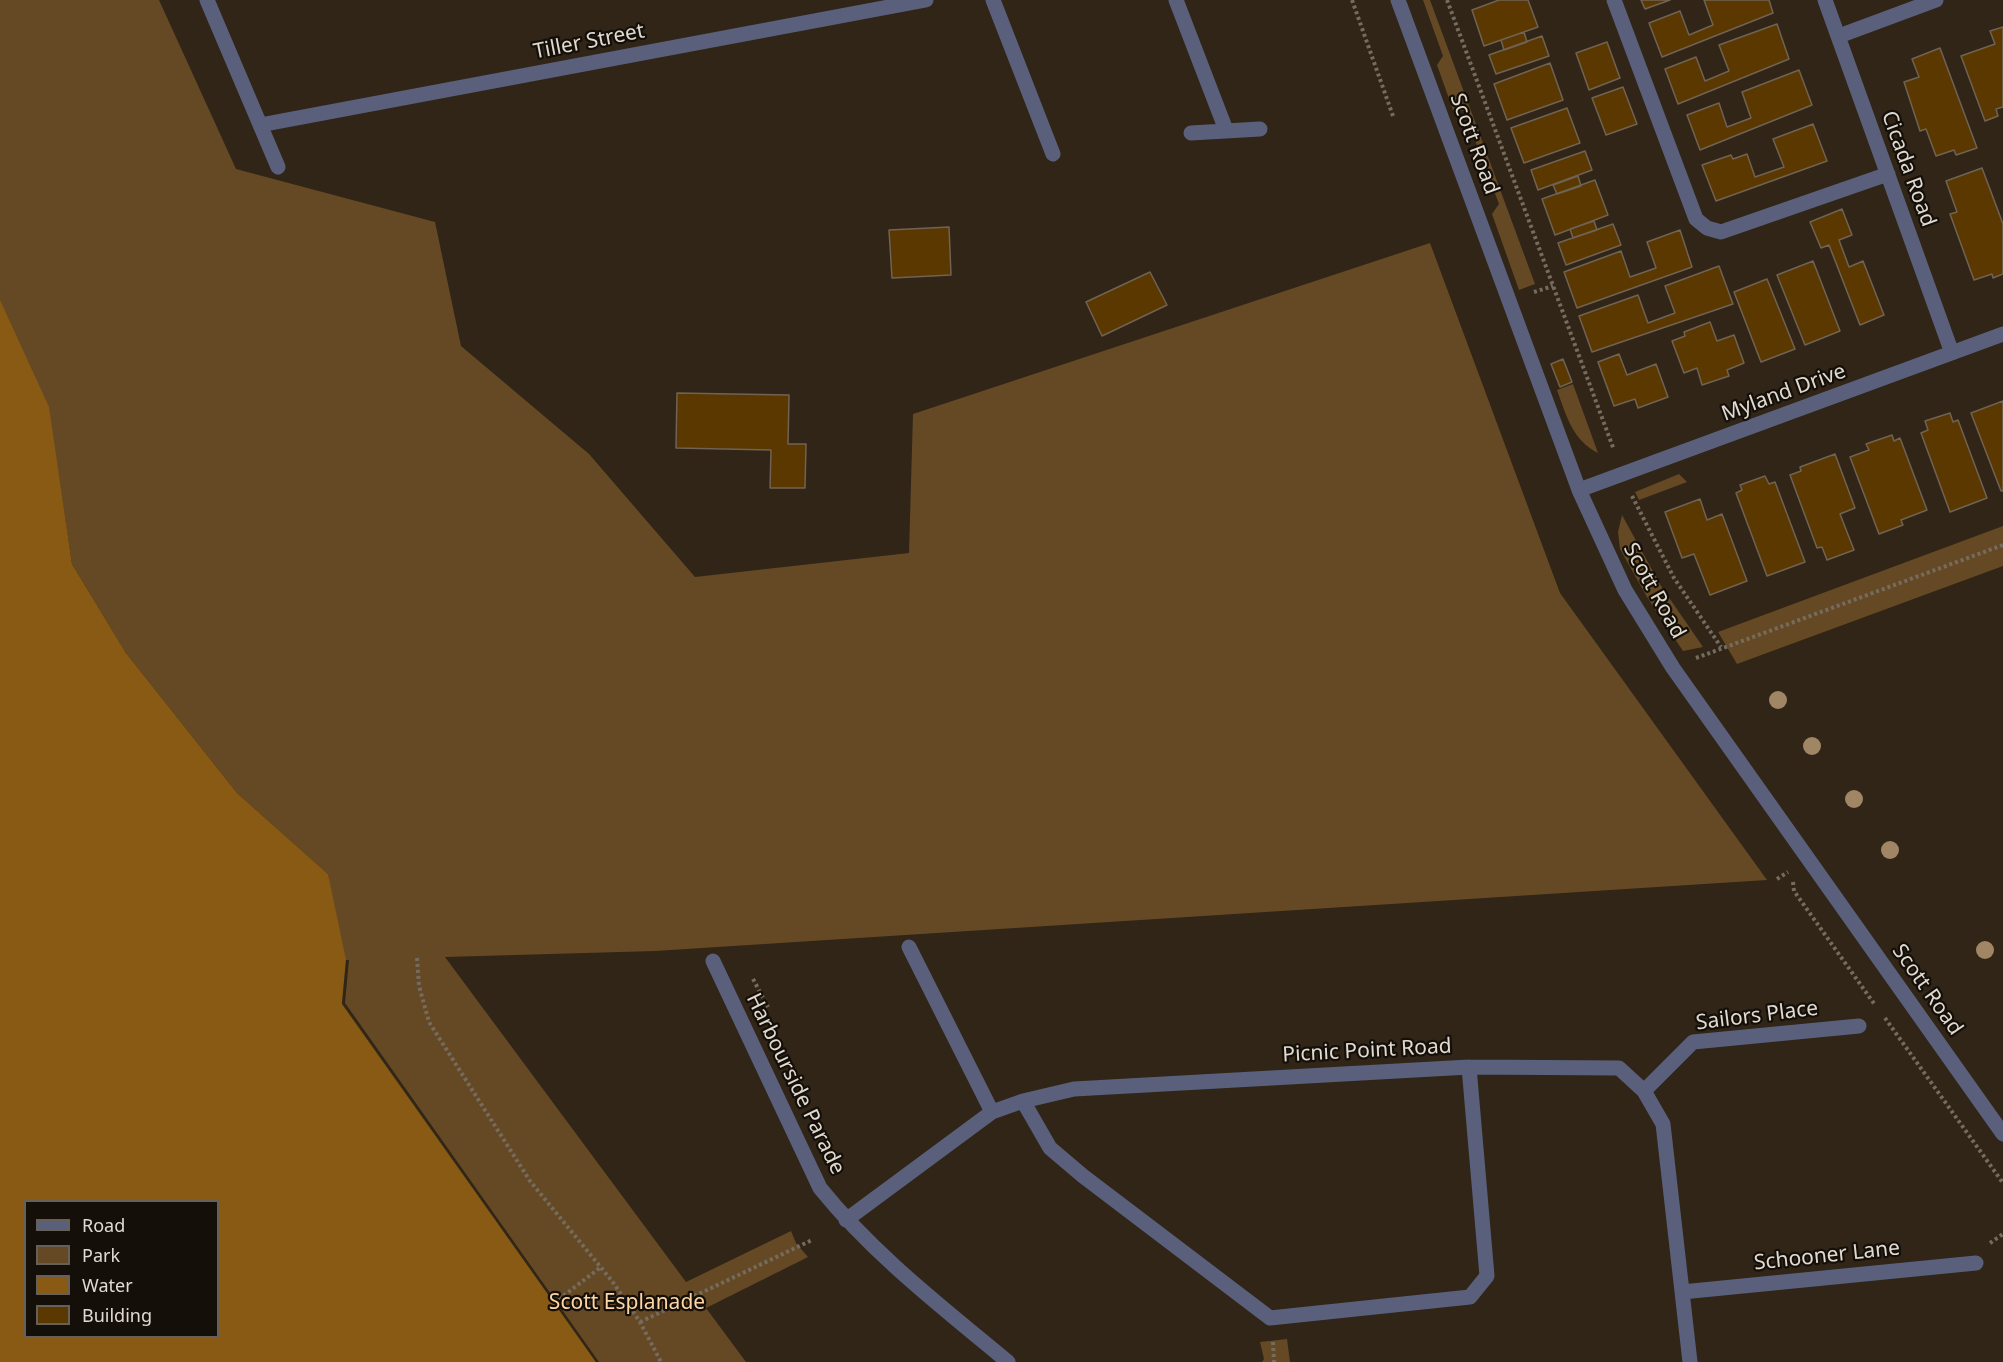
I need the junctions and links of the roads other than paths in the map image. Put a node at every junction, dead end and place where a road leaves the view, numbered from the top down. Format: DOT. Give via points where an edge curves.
graph roads {
  1 [pos="207,0"];
  2 [pos="926,0"];
  3 [pos="993,0"];
  4 [pos="1176,0"];
  5 [pos="1398,0"];
  6 [pos="1614,0"];
  7 [pos="1825,0"];
  8 [pos="1936,0"];
  9 [pos="1839,36"];
  10 [pos="260,125"];
  11 [pos="1260,129"];
  12 [pos="1226,130"];
  13 [pos="1191,133"];
  14 [pos="1053,154"];
  15 [pos="278,167"];
  16 [pos="1888,174"];
  17 [pos="2003,334"];
  18 [pos="1952,353"];
  19 [pos="1579,490"];
  20 [pos="909,947"];
  21 [pos="713,962"];
  22 [pos="1859,1026"];
  23 [pos="1469,1067"];
  24 [pos="1644,1091"];
  25 [pos="1023,1101"];
  26 [pos="992,1112"];
  27 [pos="2003,1134"];
  28 [pos="846,1220"];
  29 [pos="1976,1263"];
  30 [pos="1682,1292"];
  31 [pos="1008,1362"];
  32 [pos="1689,1362"];
  1 -- 10 [label="street"];
  2 -- 10 [label="street, Tiller Street"];
  3 -- 14 [label="street"];
  4 -- 12 [label="street"];
  5 -- 19 [label="street, Scott Road"];
  6 -- 16 [label="street" via="1696,219 1707,228 1721,232"];
  7 -- 9 [label="street, Cicada Road"];
  8 -- 9 [label="street"];
  9 -- 16 [label="street, Cicada Road"];
  10 -- 15 [label="street"];
  11 -- 12 [label="street"];
  12 -- 13 [label="street"];
  16 -- 18 [label="street, Cicada Road"];
  17 -- 18 [label="street, Myland Drive"];
  18 -- 19 [label="street, Myland Drive"];
  19 -- 27 [label="street, Scott Road" via="1625,590 1672,668"];
  20 -- 26 [label="street"];
  21 -- 28 [label="street, Harbourside Parade" via="820,1188"];
  22 -- 24 [label="street, Sailors Place" via="1693,1042"];
  23 -- 24 [label="street, Picnic Point Road" via="1619,1068"];
  23 -- 25 [label="street, Picnic Point Road" via="1074,1089"];
  23 -- 25 [label="street" via="1487,1276 1470,1297 1270,1318 1050,1148"];
  24 -- 30 [label="street, Picnic Point Road" via="1662,1124"];
  25 -- 26 [label="street, Picnic Point Road"];
  26 -- 28 [label="street, Picnic Point Road"];
  28 -- 31 [label="street, Harbourside Parade" via="890,1264"];
  29 -- 30 [label="street, Schooner Lane"];
  30 -- 32 [label="street, Picnic Point Road"];
}
